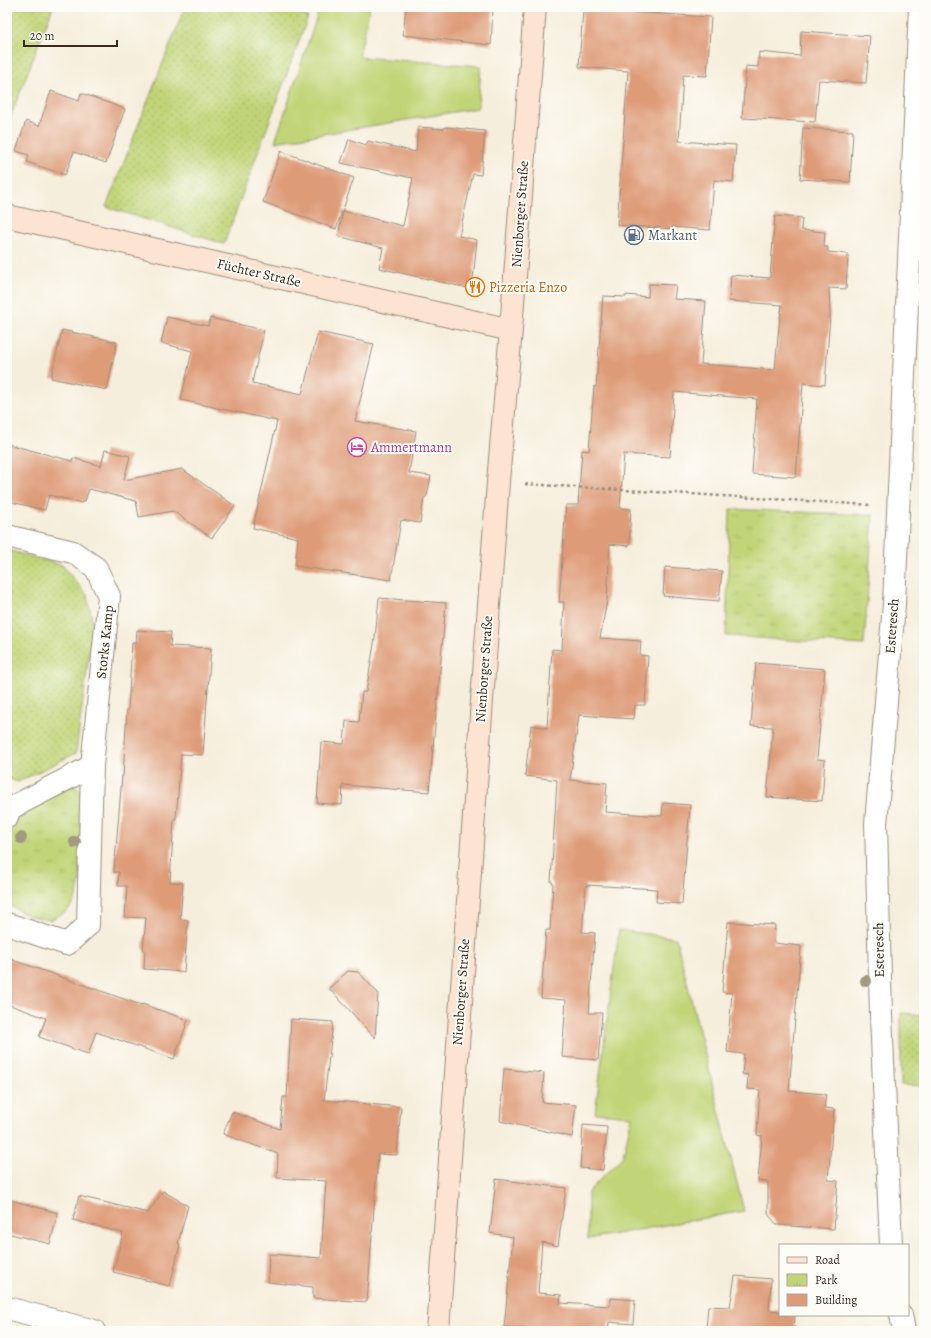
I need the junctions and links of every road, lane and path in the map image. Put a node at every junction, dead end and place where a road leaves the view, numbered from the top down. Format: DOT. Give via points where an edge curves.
graph roads {
  1 [pos="535,7"];
  2 [pos="920,7"];
  3 [pos="7,216"];
  4 [pos="512,330"];
  5 [pos="498,482"];
  6 [pos="898,507"];
  7 [pos="7,536"];
  8 [pos="92,766"];
  9 [pos="7,817"];
  10 [pos="7,924"];
  11 [pos="891,1244"];
  12 [pos="7,1308"];
  13 [pos="901,1316"];
  14 [pos="94,1331"];
  15 [pos="438,1331"];
  16 [pos="904,1331"];
  1 -- 4 [label="main road, Nienborger Straße"];
  2 -- 6 [label="street, Esteresch"];
  3 -- 4 [label="main road, Füchter Straße"];
  4 -- 5 [label="main road, Nienborger Straße"];
  5 -- 6 [label="path"];
  5 -- 15 [label="main road, Nienborger Straße"];
  6 -- 11 [label="street, Esteresch" via="894,604 876,824"];
  7 -- 8 [label="street, Storks Kamp" via="73,552 96,568 109,596"];
  8 -- 9 [label="street" via="9,810"];
  8 -- 10 [label="street, Storks Kamp" via="88,925 67,944"];
  12 -- 14 [label="street"];
  13 -- 16 [label="street"];
}
